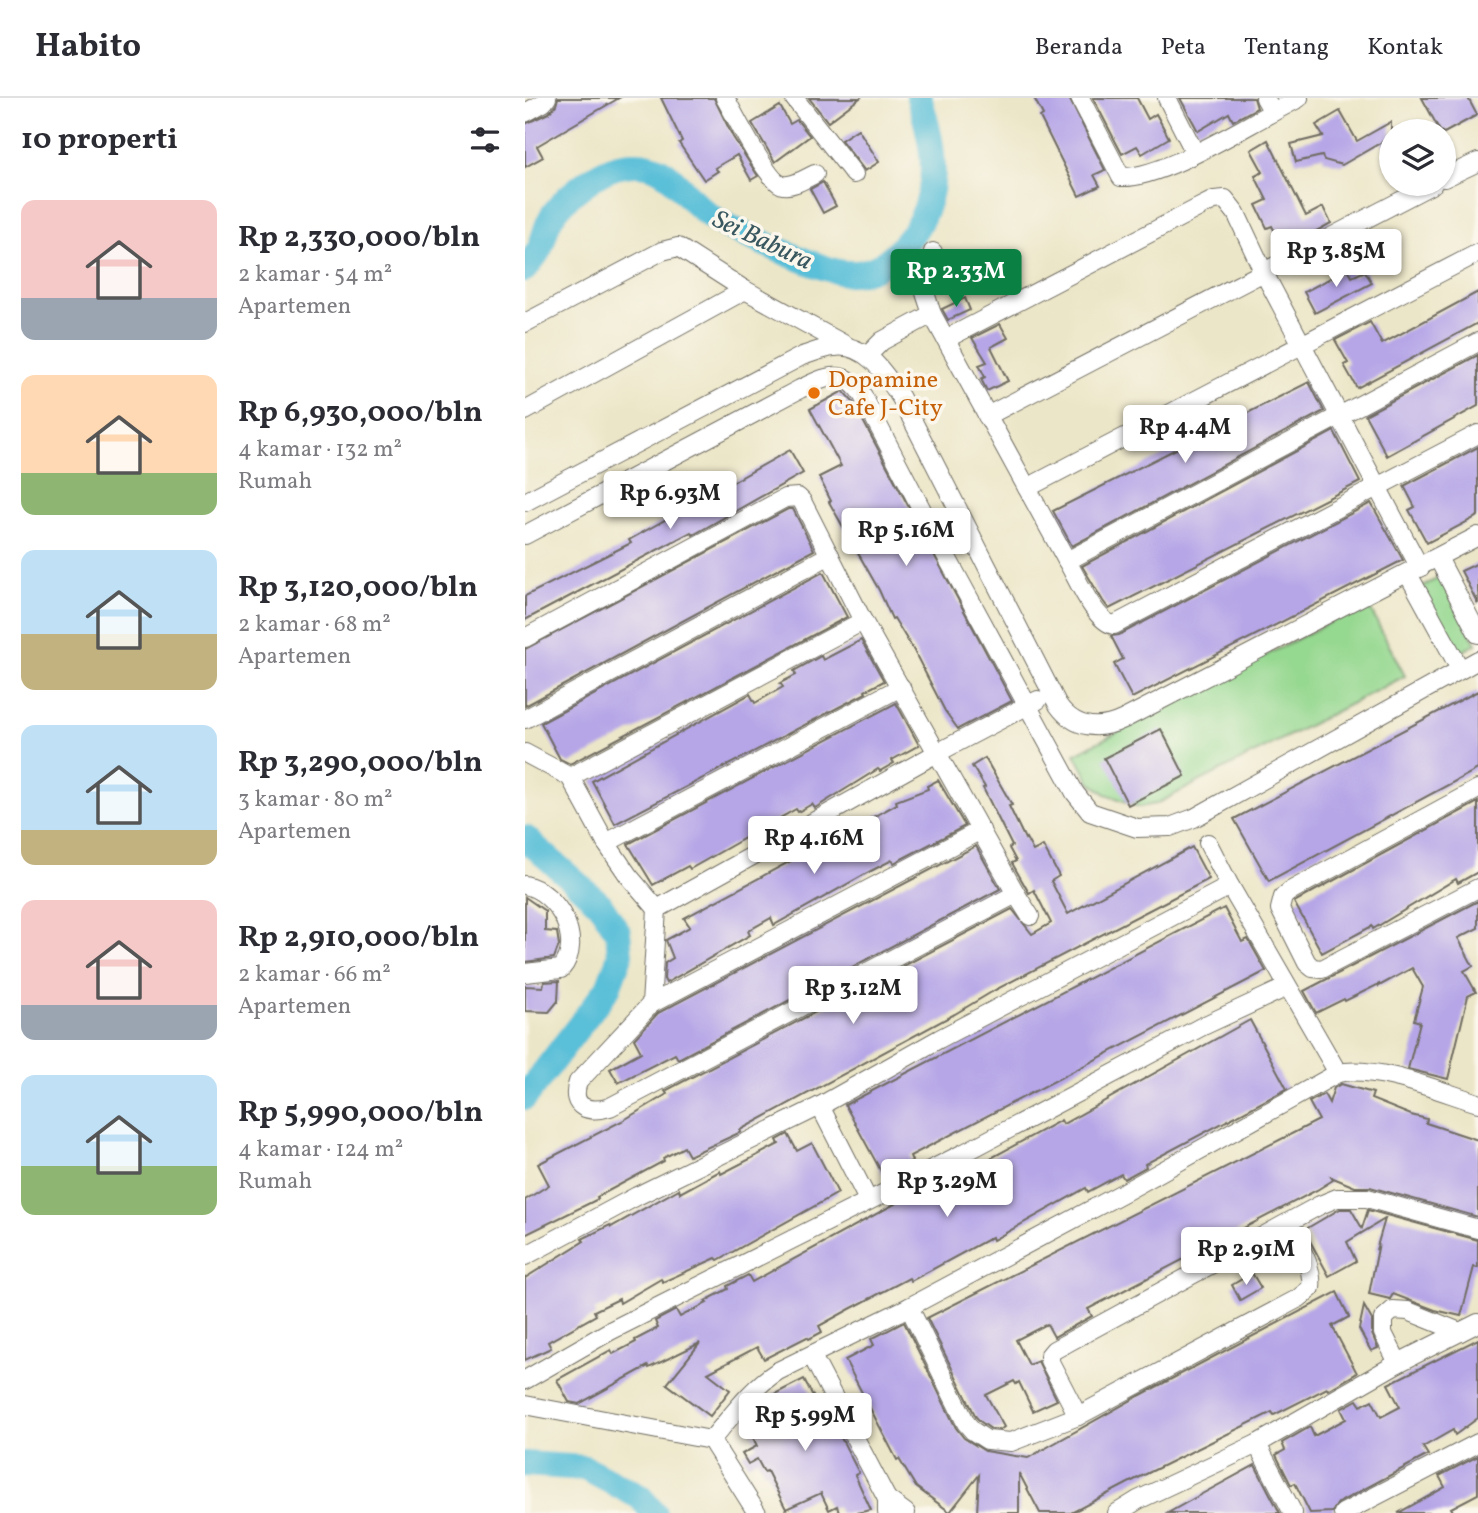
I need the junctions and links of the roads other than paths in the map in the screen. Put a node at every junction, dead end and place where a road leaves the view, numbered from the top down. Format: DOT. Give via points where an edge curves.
graph roads {
  1 [pos="547,98"];
  2 [pos="725,98"];
  3 [pos="794,98"];
  4 [pos="1080,98"];
  5 [pos="1167,98"];
  6 [pos="1299,98"];
  7 [pos="1269,105"];
  8 [pos="525,113"];
  9 [pos="1195,153"];
  10 [pos="1478,162"];
  11 [pos="1456,172"];
  12 [pos="815,174"];
  13 [pos="854,174"];
  14 [pos="1410,196"];
  15 [pos="933,253"];
  16 [pos="1478,253"];
  17 [pos="1264,273"];
  18 [pos="745,290"];
  19 [pos="932,314"];
  20 [pos="525,323"];
  21 [pos="946,339"];
  22 [pos="1478,342"];
  23 [pos="1303,345"];
  24 [pos="860,352"];
  25 [pos="525,411"];
  26 [pos="1340,414"];
  27 [pos="987,416"];
  28 [pos="1478,434"];
  29 [pos="643,441"];
  30 [pos="657,465"];
  31 [pos="1377,486"];
  32 [pos="1027,488"];
  33 [pos="525,502"];
  34 [pos="965,523"];
  35 [pos="525,535"];
  36 [pos="1478,537"];
  37 [pos="937,539"];
  38 [pos="830,555"];
  39 [pos="1438,558"];
  40 [pos="1067,561"];
  41 [pos="1414,571"];
  42 [pos="863,621"];
  43 [pos="1478,634"];
  44 [pos="525,638"];
  45 [pos="1472,666"];
  46 [pos="901,687"];
  47 [pos="1051,692"];
  48 [pos="1028,706"];
  49 [pos="525,719"];
  50 [pos="525,753"];
  51 [pos="937,753"];
  52 [pos="570,777"];
  53 [pos="1478,789"];
  54 [pos="981,830"];
  55 [pos="606,843"];
  56 [pos="1208,843"];
  57 [pos="525,886"];
  58 [pos="1230,886"];
  59 [pos="1478,888"];
  60 [pos="1016,894"];
  61 [pos="657,909"];
  62 [pos="1030,916"];
  63 [pos="525,973"];
  64 [pos="1287,987"];
  65 [pos="651,1004"];
  66 [pos="1338,1073"];
  67 [pos="1477,1100"];
  68 [pos="820,1105"];
  69 [pos="868,1200"];
  70 [pos="1288,1223"];
  71 [pos="1478,1229"];
  72 [pos="525,1256"];
  73 [pos="909,1307"];
  74 [pos="1478,1323"];
  75 [pos="1460,1332"];
  76 [pos="812,1356"];
  77 [pos="1398,1363"];
  78 [pos="525,1380"];
  79 [pos="525,1405"];
  80 [pos="1077,1416"];
  81 [pos="711,1440"];
  82 [pos="1478,1443"];
  83 [pos="1257,1444"];
  84 [pos="887,1506"];
  85 [pos="757,1513"];
  86 [pos="906,1513"];
  87 [pos="1117,1513"];
  88 [pos="1293,1513"];
  89 [pos="1343,1513"];
  1 -- 8 [label="street"];
  2 -- 12 [label="street" via="755,154 778,184 787,186"];
  3 -- 13 [label="street"];
  4 -- 9 [label="street" via="1121,177 1157,171"];
  5 -- 9 [label="street"];
  6 -- 7 [label="street"];
  7 -- 9 [label="street"];
  10 -- 11 [label="street"];
  14 -- 17 [label="street"];
  15 -- 19 [label="street" via="925,293"];
  16 -- 23 [label="street"];
  17 -- 21 [label="street" via="1231,204 1225,199 1213,200"];
  17 -- 23 [label="street"];
  17 -- 27 [label="street"];
  18 -- 20 [label="street" via="678,247 662,251"];
  18 -- 24 [label="street"];
  18 -- 25 [label="street"];
  19 -- 21 [label="street"];
  19 -- 24 [label="street"];
  21 -- 27 [label="street"];
  22 -- 26 [label="street"];
  23 -- 26 [label="street"];
  23 -- 32 [label="street"];
  24 -- 29 [label="street" via="836,346 802,356"];
  24 -- 34 [label="street" via="885,374 901,398"];
  26 -- 31 [label="street"];
  26 -- 40 [label="street"];
  27 -- 32 [label="street"];
  28 -- 31 [label="street"];
  29 -- 30 [label="street"];
  29 -- 33 [label="street"];
  30 -- 35 [label="street"];
  30 -- 37 [label="street" via="810,384 844,377 863,396"];
  31 -- 40 [label="street" via="1103,628"];
  31 -- 41 [label="street"];
  32 -- 40 [label="street"];
  34 -- 37 [label="street"];
  34 -- 47 [label="street"];
  36 -- 39 [label="street"];
  37 -- 48 [label="street"];
  38 -- 42 [label="street"];
  38 -- 44 [label="street" via="802,501 785,498"];
  38 -- 49 [label="street"];
  39 -- 41 [label="street"];
  39 -- 43 [label="street"];
  41 -- 45 [label="street"];
  41 -- 47 [label="street" via="1111,725 1073,722"];
  42 -- 46 [label="street"];
  42 -- 52 [label="street"];
  45 -- 48 [label="street" via="1170,827 1137,828 1090,812"];
  46 -- 51 [label="street"];
  46 -- 55 [label="street"];
  47 -- 48 [label="street"];
  48 -- 51 [label="street"];
  50 -- 52 [label="street"];
  51 -- 54 [label="street"];
  51 -- 61 [label="street"];
  52 -- 55 [label="street"];
  53 -- 59 [label="street" via="1290,891 1280,909 1307,963 1322,969"];
  54 -- 60 [label="street"];
  54 -- 65 [label="street"];
  55 -- 61 [label="street"];
  56 -- 58 [label="street"];
  57 -- 63 [label="street" via="554,903 565,919 570,940 569,959 561,970"];
  58 -- 64 [label="street"];
  58 -- 68 [label="street"];
  60 -- 62 [label="street"];
  60 -- 65 [label="street" via="611,1107 595,1111 579,1105 578,1082"];
  61 -- 65 [label="street"];
  64 -- 66 [label="street"];
  64 -- 69 [label="street"];
  66 -- 67 [label="street" via="1384,1075"];
  66 -- 73 [label="street"];
  68 -- 69 [label="street"];
  68 -- 72 [label="street"];
  69 -- 78 [label="street" via="610,1331"];
  70 -- 71 [label="street" via="1320,1205 1351,1196"];
  70 -- 80 [label="street" via="1310,1269 1311,1288"];
  70 -- 80 [label="street" via="1054,1350 1049,1360"];
  73 -- 76 [label="street"];
  73 -- 80 [label="street" via="966,1423 981,1436 1011,1442"];
  74 -- 75 [label="street"];
  75 -- 77 [label="street"];
  75 -- 77 [label="street" via="1394,1310 1382,1326"];
  76 -- 81 [label="street" via="765,1379"];
  76 -- 84 [label="street"];
  77 -- 83 [label="street"];
  79 -- 81 [label="street"];
  81 -- 85 [label="street"];
  82 -- 89 [label="street"];
  83 -- 87 [label="street"];
  83 -- 88 [label="street"];
  84 -- 86 [label="street"];
}
